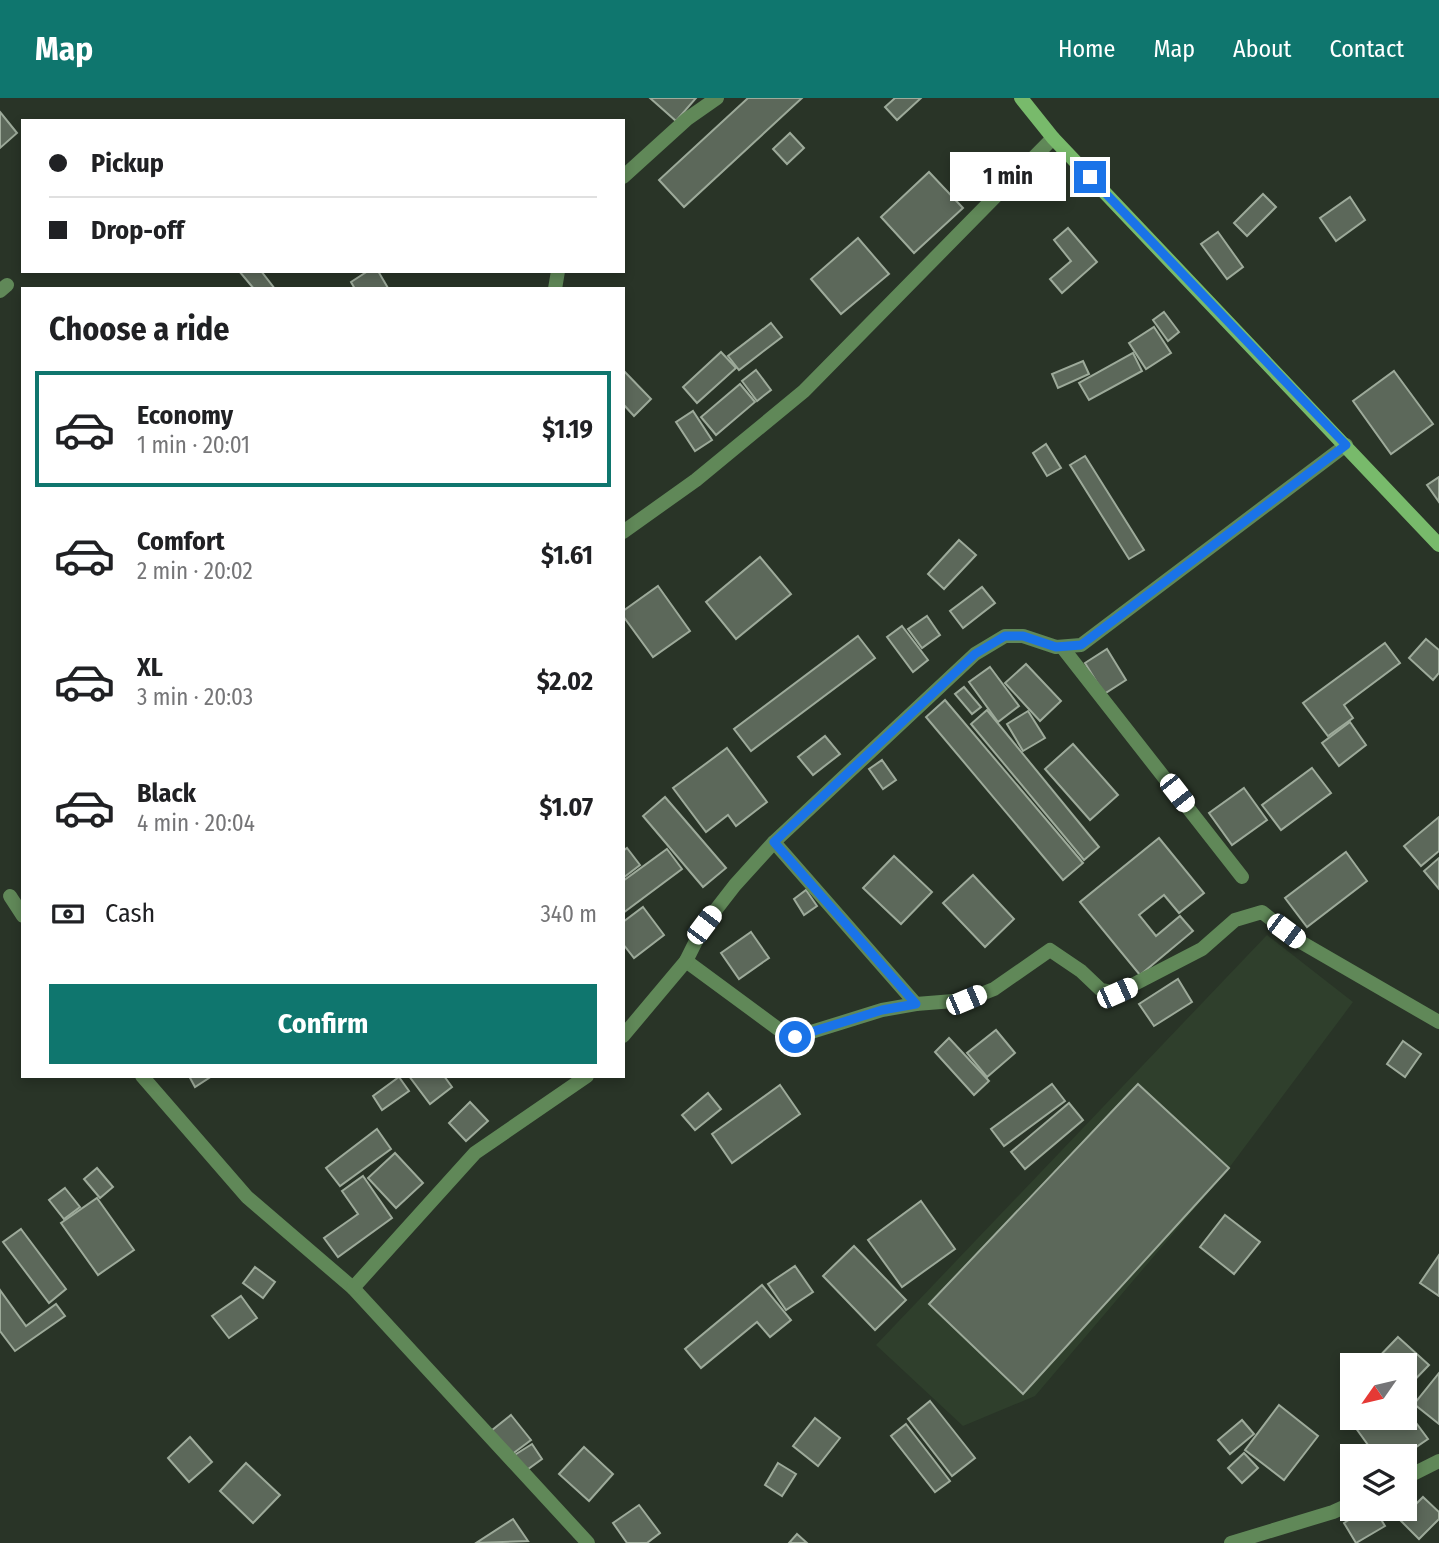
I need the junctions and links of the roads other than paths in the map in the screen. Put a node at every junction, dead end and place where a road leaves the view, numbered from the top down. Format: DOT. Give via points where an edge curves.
graph roads {
  1 [pos="717,98"];
  2 [pos="1021,98"];
  3 [pos="1053,138"];
  4 [pos="625,175"];
  5 [pos="1346,445"];
  6 [pos="625,531"];
  7 [pos="1439,545"];
  8 [pos="1062,647"];
  9 [pos="774,842"];
  10 [pos="1242,877"];
  11 [pos="11,895"];
  12 [pos="21,912"];
  13 [pos="686,961"];
  14 [pos="916,1004"];
  15 [pos="1439,1022"];
  16 [pos="625,1034"];
  17 [pos="144,1078"];
  18 [pos="584,1078"];
  19 [pos="353,1288"];
  20 [pos="1439,1461"];
  21 [pos="1417,1472"];
  22 [pos="1340,1509"];
  23 [pos="588,1543"];
  24 [pos="1231,1543"];
  1 -- 4 [label="street"];
  2 -- 3 [label="main road"];
  3 -- 5 [label="main road"];
  3 -- 6 [label="street" via="804,391 696,480"];
  5 -- 7 [label="main road"];
  5 -- 8 [label="street" via="1081,645"];
  8 -- 9 [label="street" via="1005,636 975,654"];
  8 -- 10 [label="street"];
  9 -- 13 [label="street" via="704,925"];
  9 -- 14 [label="street"];
  11 -- 12 [label="street"];
  13 -- 14 [label="street" via="795,1037"];
  13 -- 16 [label="street"];
  14 -- 15 [label="street" via="966,1000 994,989 1050,950 1101,990 1117,993 1202,948 1235,920 1262,912 1299,941"];
  17 -- 19 [label="street" via="247,1197"];
  18 -- 19 [label="street" via="475,1153"];
  19 -- 23 [label="street"];
  20 -- 21 [label="street"];
  22 -- 24 [label="street"];
}
